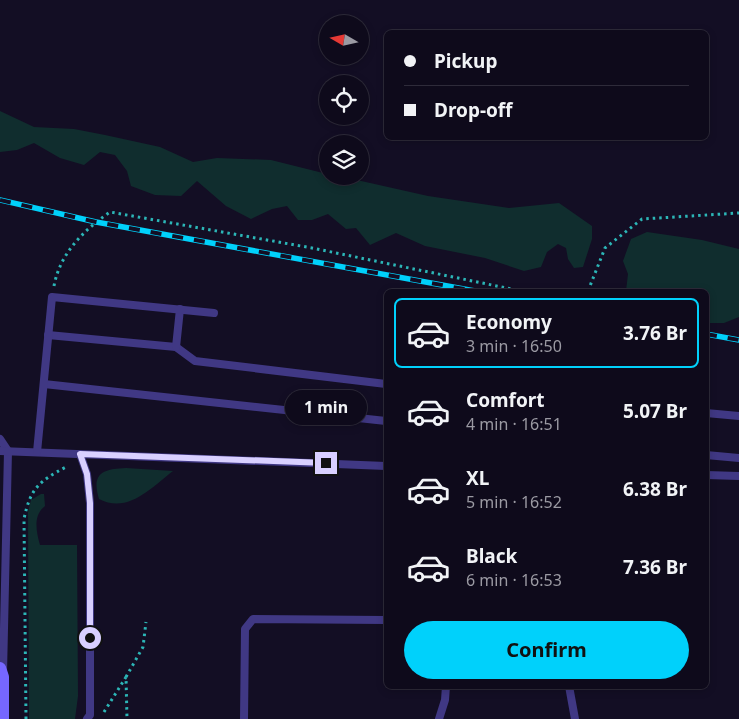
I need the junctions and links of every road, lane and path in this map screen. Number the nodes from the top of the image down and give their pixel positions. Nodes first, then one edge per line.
1 (739, 213) edge
2 (511, 289) edge
3 (589, 289) edge
4 (52, 297) junction
5 (180, 309) junction
6 (214, 313) dead end
7 (48, 335) junction
8 (176, 347) junction
9 (44, 384) junction
10 (384, 384) edge
11 (709, 413) edge
12 (739, 416) edge
13 (384, 421) edge
14 (0, 440) edge
15 (4, 451) edge
16 (37, 452) junction
17 (80, 454) junction
18 (709, 454) edge
19 (739, 458) edge
20 (83, 465) junction
21 (384, 466) edge
22 (709, 476) edge
23 (739, 476) edge
24 (384, 620) edge
25 (146, 622) dead end
26 (1, 673) edge
27 (126, 677) junction
28 (446, 689) edge
29 (570, 689) edge
30 (3, 719) edge
31 (26, 719) edge
32 (87, 719) edge
33 (99, 719) edge
34 (127, 719) edge
35 (244, 719) edge
36 (439, 719) edge
37 (575, 719) edge

1 - 3 path
2 - 4 path
4 - 5 lane
4 - 7 lane
5 - 6 lane
5 - 8 lane
7 - 8 lane
7 - 9 lane
8 - 10 lane
9 - 13 lane
9 - 16 lane
11 - 12 lane
14 - 15 lane
15 - 16 lane
15 - 26 lane
16 - 17 lane
17 - 20 lane
17 - 21 lane
18 - 19 lane
20 - 31 path
20 - 32 lane
22 - 23 lane
24 - 35 lane
25 - 27 path
26 - 30 main road
27 - 33 path
27 - 34 path
28 - 36 lane
29 - 37 lane

